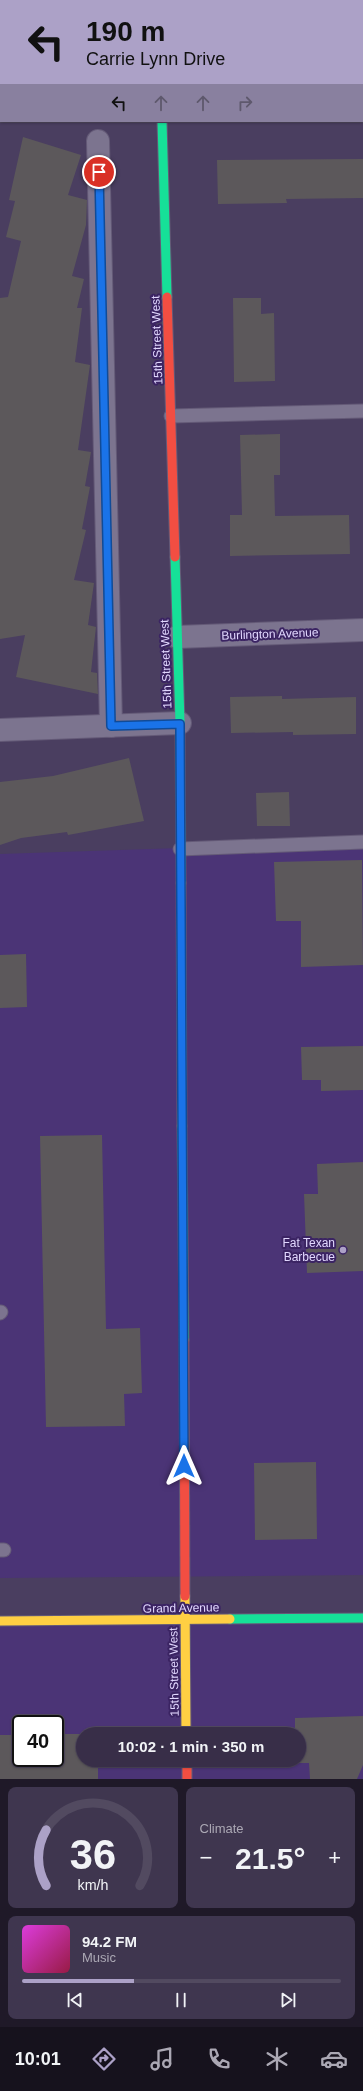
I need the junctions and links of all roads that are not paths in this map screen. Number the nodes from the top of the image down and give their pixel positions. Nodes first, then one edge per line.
1 (162, 122) edge
2 (98, 141) dead end
3 (363, 411) edge
4 (171, 416) junction
5 (363, 630) edge
6 (177, 637) junction
7 (180, 724) junction
8 (111, 726) junction
9 (0, 730) edge
10 (363, 842) edge
11 (180, 849) junction
12 (363, 1618) edge
13 (185, 1620) junction
14 (0, 1622) edge
15 (186, 1727) edge
16 (187, 1767) edge
17 (187, 1779) edge

1 - 4 street, 15th Street West
2 - 8 street
3 - 4 lane
4 - 6 street, 15th Street West
5 - 6 street, Burlington Avenue
6 - 7 street, 15th Street West
7 - 8 street
7 - 11 street, 15th Street West
8 - 9 street
10 - 11 lane
11 - 13 street, 15th Street West
12 - 13 street, Grand Avenue
13 - 14 street, Grand Avenue
13 - 15 street, 15th Street West
16 - 17 street

